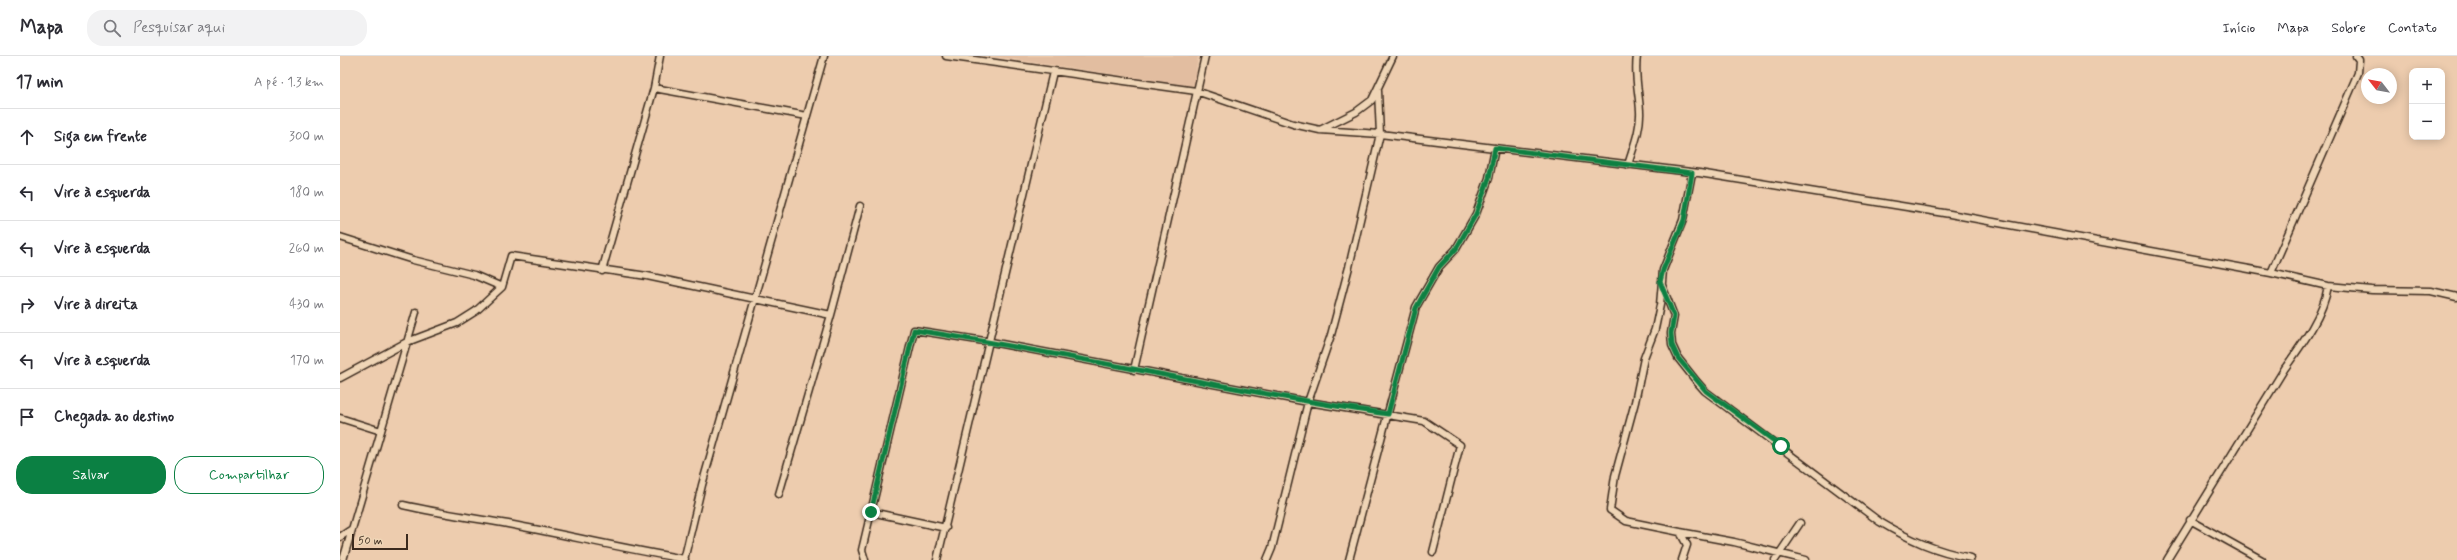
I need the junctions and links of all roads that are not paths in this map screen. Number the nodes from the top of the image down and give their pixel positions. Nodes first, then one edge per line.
1 (660, 56) edge
2 (824, 56) edge
3 (946, 56) edge
4 (1205, 56) edge
5 (1393, 56) edge
6 (1637, 56) edge
7 (2356, 56) edge
8 (959, 57) edge
9 (1053, 72) junction
10 (654, 88) junction
11 (1196, 91) junction
12 (1378, 91) junction
13 (807, 116) junction
14 (1320, 130) junction
15 (1380, 134) junction
16 (1495, 148) junction
17 (1628, 165) junction
18 (1692, 173) junction
19 (860, 206) dead end
20 (340, 237) edge
21 (602, 271) junction
22 (2271, 273) junction
23 (1660, 282) junction
24 (2328, 286) junction
25 (502, 287) junction
26 (2457, 297) edge
27 (754, 300) junction
28 (416, 312) dead end
29 (831, 315) junction
30 (407, 342) junction
31 (991, 342) junction
32 (1134, 370) junction
33 (340, 378) edge
34 (1308, 402) junction
35 (1388, 414) junction
36 (340, 418) edge
37 (381, 431) junction
38 (779, 494) dead end
39 (403, 505) dead end
40 (871, 512) junction
41 (2190, 520) junction
42 (1800, 522) dead end
43 (946, 528) junction
44 (352, 529) junction
45 (1680, 532) junction
46 (340, 537) edge
47 (1433, 552) dead end
48 (1780, 554) junction
49 (1971, 558) dead end
50 (685, 559) edge
51 (343, 560) edge
52 (864, 560) edge
53 (937, 560) edge
54 (1267, 560) edge
55 (1349, 560) edge
56 (1682, 560) edge
57 (1775, 560) edge
58 (1806, 560) edge
59 (2167, 560) edge
60 (2262, 560) edge

1 - 10 street
2 - 13 street
3 - 8 street
4 - 11 street
5 - 12 street
6 - 17 street
7 - 22 street
8 - 9 street
9 - 11 street
9 - 31 street
10 - 13 street
10 - 21 street
11 - 14 street
11 - 32 street
12 - 14 street
12 - 15 street
13 - 27 street
14 - 15 street
15 - 16 street
15 - 34 street
16 - 17 street
16 - 35 street
17 - 18 street
18 - 22 street
18 - 23 street
19 - 29 street
20 - 25 street
21 - 25 street
21 - 27 street
22 - 24 street
23 - 45 street
23 - 49 street
24 - 26 street
24 - 41 street
25 - 30 street
27 - 29 street
27 - 50 street
28 - 30 street
29 - 38 street
30 - 33 street
30 - 37 street
31 - 32 street
31 - 40 street
31 - 43 street
32 - 34 street
34 - 35 street
34 - 54 street
35 - 47 street
35 - 55 street
36 - 37 street
37 - 44 street
39 - 50 street
40 - 43 street
40 - 52 street
41 - 59 street
41 - 60 street
42 - 48 street
43 - 53 street
44 - 46 street
44 - 51 street
45 - 48 street
45 - 56 street
48 - 57 street
48 - 58 street

